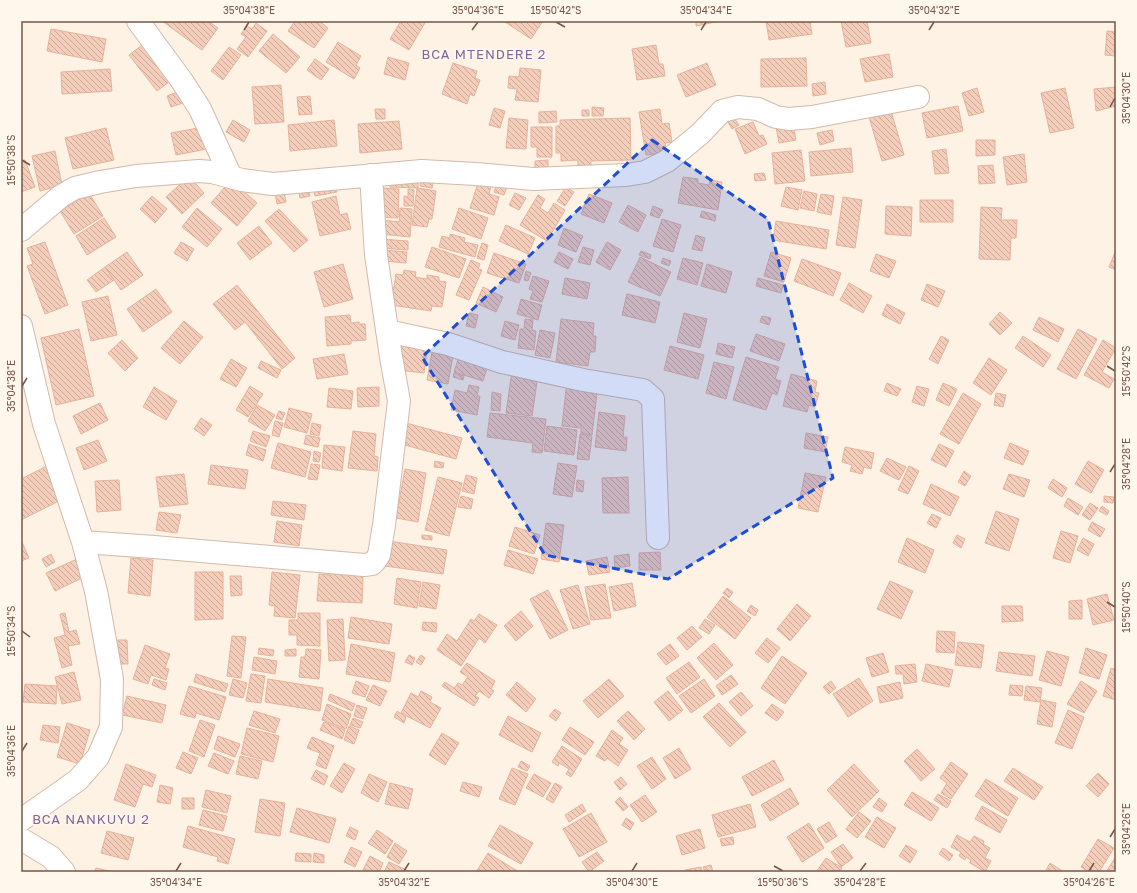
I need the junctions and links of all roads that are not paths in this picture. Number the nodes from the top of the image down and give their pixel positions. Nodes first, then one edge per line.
1 (138, 21) edge
2 (918, 97) dead end
3 (371, 175) junction
4 (230, 177) junction
5 (21, 230) edge
6 (21, 326) edge
7 (387, 331) junction
8 (658, 538) dead end
9 (82, 542) junction
10 (21, 820) edge
11 (21, 839) edge
12 (64, 872) edge

1 - 4 street
2 - 3 street
3 - 4 street
3 - 7 street
4 - 5 street
6 - 9 street
7 - 8 street
7 - 9 street
9 - 10 street
11 - 12 street

